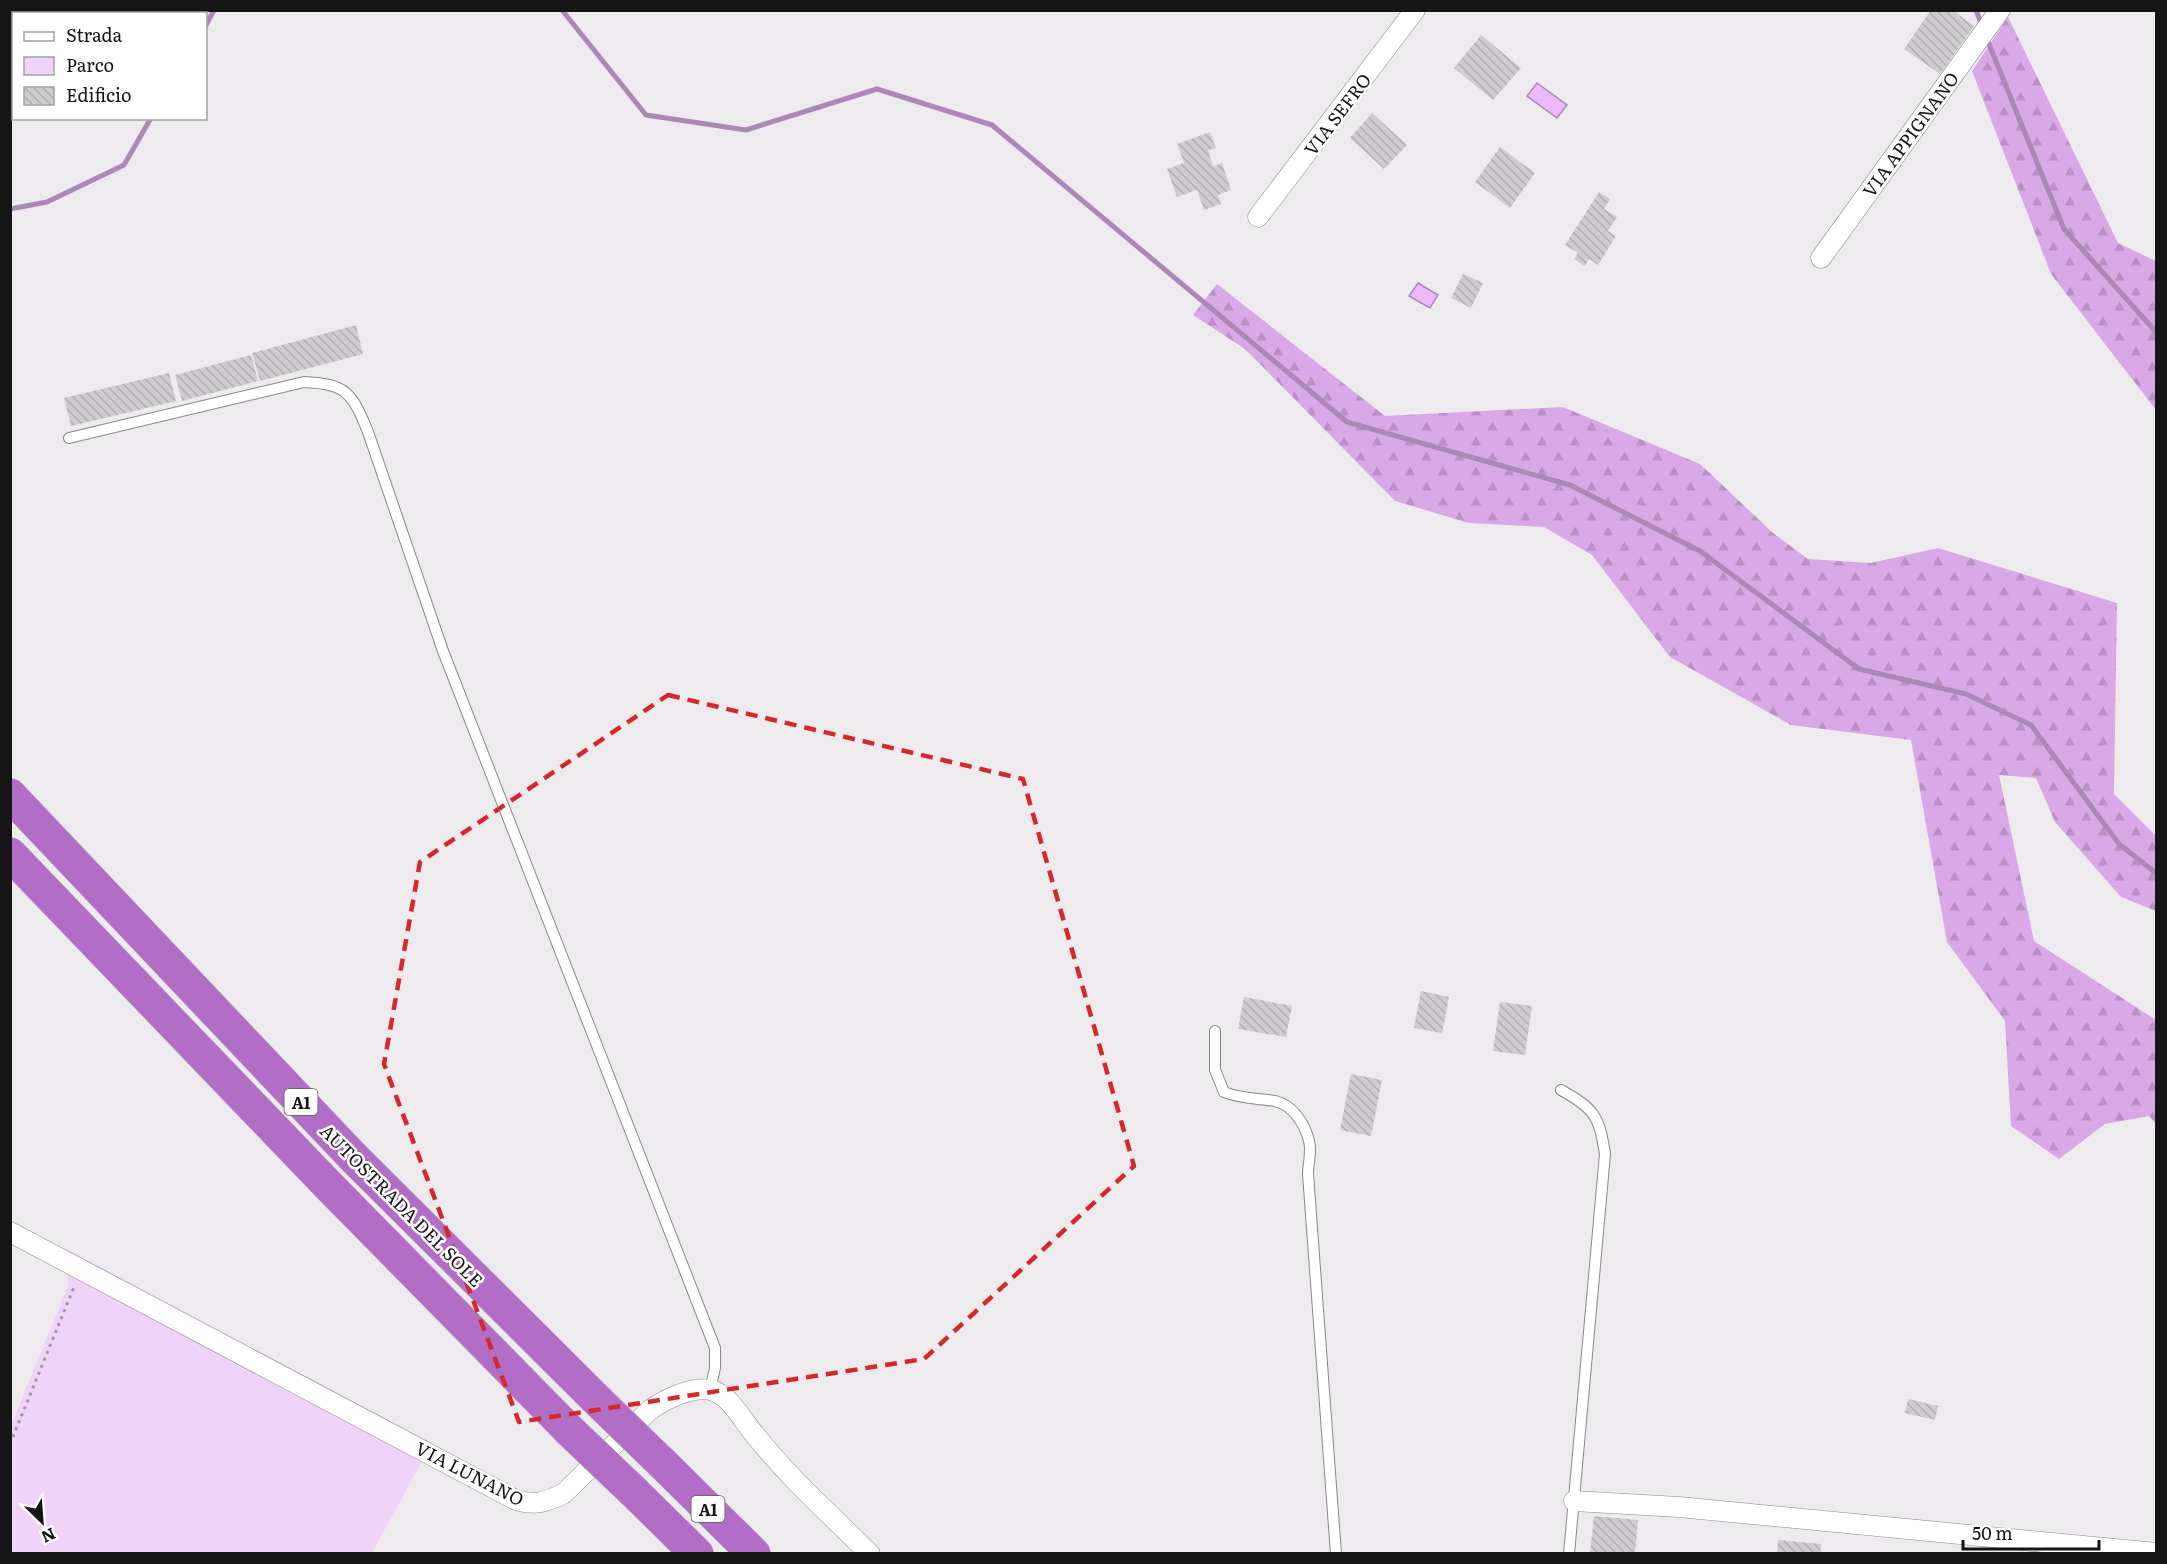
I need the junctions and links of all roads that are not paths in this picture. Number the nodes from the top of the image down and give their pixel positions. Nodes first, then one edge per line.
1 (1415, 10) edge
2 (2000, 10) edge
3 (1258, 216) dead end
4 (1821, 258) dead end
5 (69, 438) dead end
6 (10, 795) edge
7 (10, 854) edge
8 (1215, 1031) dead end
9 (1561, 1090) dead end
10 (10, 1232) edge
11 (710, 1390) junction
12 (1574, 1501) junction
13 (2157, 1553) edge
14 (697, 1554) edge
15 (754, 1554) edge
16 (870, 1554) edge
17 (1336, 1554) edge
18 (1569, 1554) edge

1 - 3 street, VIA SEFRO
2 - 4 street, VIA APPIGNANO
5 - 11 lane
6 - 15 highway, AUTOSTRADA DEL SOLE / A1, bridge
7 - 14 highway, AUTOSTRADA DEL SOLE / A1, bridge
8 - 17 lane
9 - 12 lane
10 - 11 street, VIA LUNANO
11 - 16 street
12 - 13 street
12 - 18 lane

